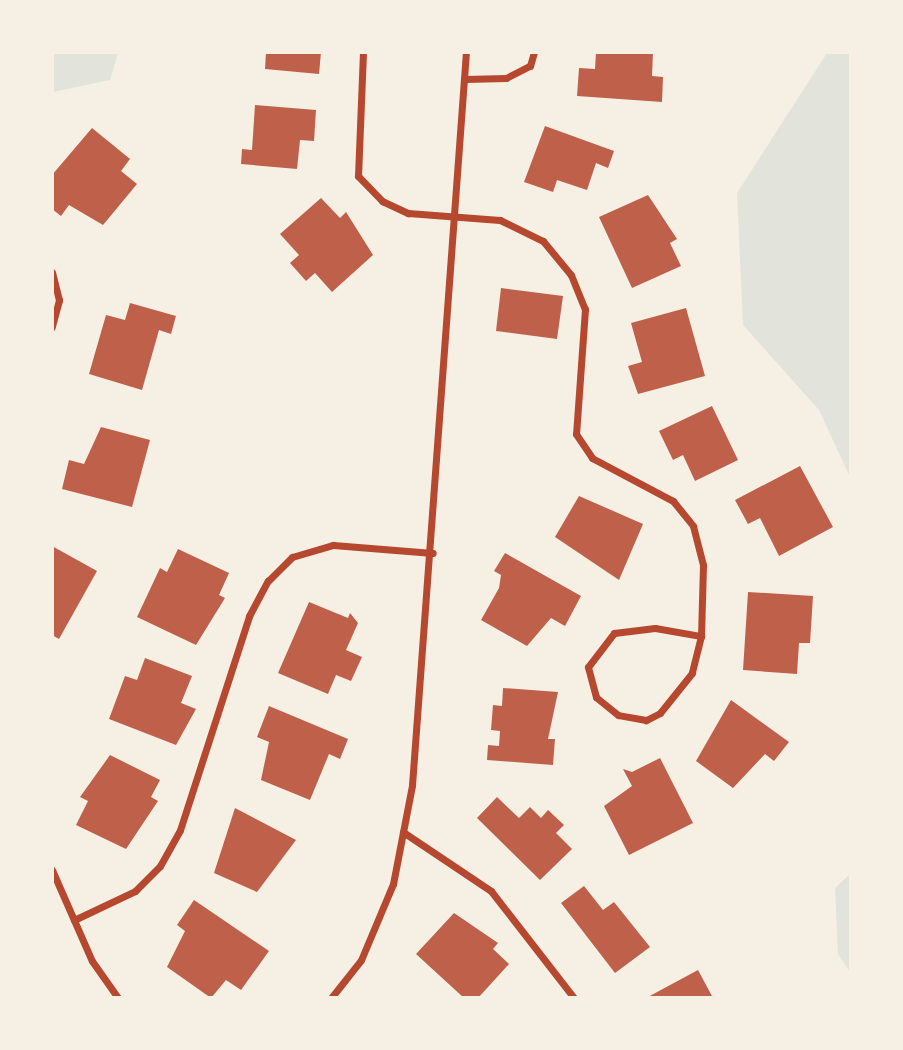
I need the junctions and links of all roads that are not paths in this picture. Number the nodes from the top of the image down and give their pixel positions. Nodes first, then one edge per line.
1 (363, 52) edge
2 (466, 52) edge
3 (534, 52) edge
4 (465, 79) junction
5 (454, 214) junction
6 (52, 272) edge
7 (52, 327) edge
8 (433, 553) junction
9 (701, 636) junction
10 (403, 832) junction
11 (52, 870) edge
12 (74, 920) junction
13 (118, 998) edge
14 (331, 998) edge
15 (574, 998) edge

1 - 5 street
2 - 4 street
3 - 4 street
4 - 5 street
5 - 8 street
5 - 9 street
6 - 7 street
8 - 10 street
8 - 12 street
9 - 9 street
10 - 14 street
10 - 15 street
11 - 12 street
12 - 13 street

